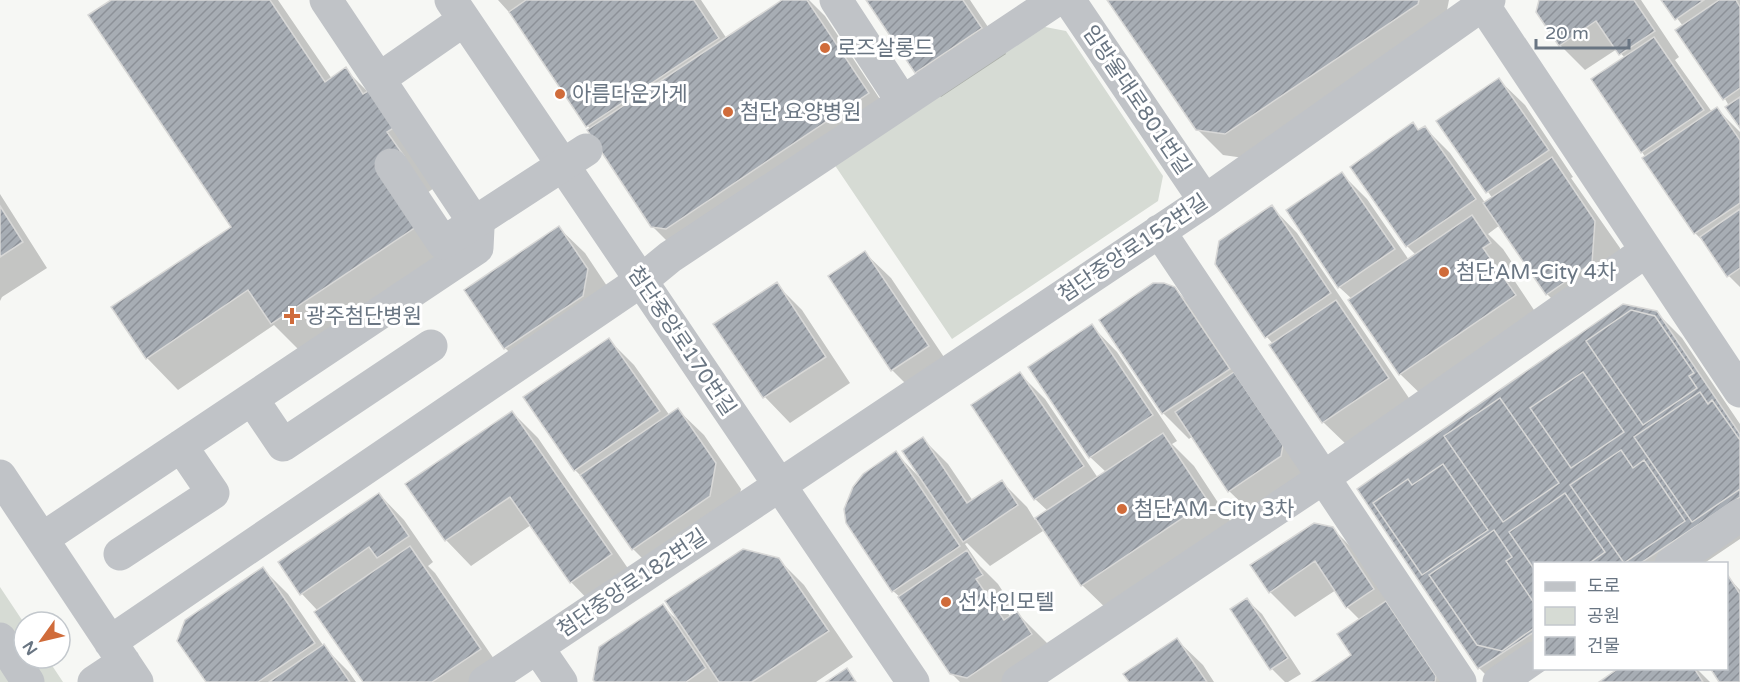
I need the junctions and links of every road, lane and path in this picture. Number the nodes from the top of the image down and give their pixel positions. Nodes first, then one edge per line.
1 (326, 0) edge
2 (836, 0) edge
3 (1056, 0) edge
4 (1069, 0) edge
5 (1484, 1) edge
6 (457, 10) edge
7 (379, 79) junction
8 (902, 101) junction
9 (591, 147) dead end
10 (391, 165) dead end
11 (1205, 201) junction
12 (1159, 231) junction
13 (1646, 250) junction
14 (642, 280) junction
15 (431, 346) dead end
16 (1740, 391) edge
17 (252, 399) junction
18 (181, 446) junction
19 (0, 476) edge
20 (1323, 478) junction
21 (778, 485) junction
22 (1740, 515) edge
23 (42, 539) junction
24 (120, 554) dead end
25 (1674, 562) edge
26 (0, 639) edge
27 (537, 647) junction
28 (1533, 659) edge
29 (124, 662) edge
30 (28, 682) edge
31 (94, 682) edge
32 (485, 682) edge
33 (561, 682) edge
34 (913, 682) edge
35 (1018, 682) edge
36 (1460, 682) edge
37 (1499, 682) edge

1 - 7 street
2 - 8 street
3 - 8 street
4 - 11 street, 임방울대로801번길
5 - 11 street, 첨단중앙로152번길
5 - 13 street, 첨단중앙로152번길
6 - 7 street
6 - 14 street, 첨단중앙로170번길
7 - 17 street
8 - 14 street
9 - 10 street, bridge
11 - 12 street, 첨단중앙로152번길
12 - 20 street
12 - 21 street, 첨단중앙로152번길
13 - 16 street, 첨단중앙로152번길
13 - 20 street
14 - 21 street, 첨단중앙로170번길
14 - 29 street
15 - 17 street
17 - 18 street
18 - 23 street
18 - 24 street
19 - 23 street
20 - 35 street
20 - 36 street
21 - 27 street, 첨단중앙로182번길
21 - 34 street, 첨단중앙로170번길
22 - 25 street
23 - 29 street
26 - 30 street
27 - 32 street, 첨단중앙로182번길
27 - 33 street
28 - 37 street
29 - 31 street

